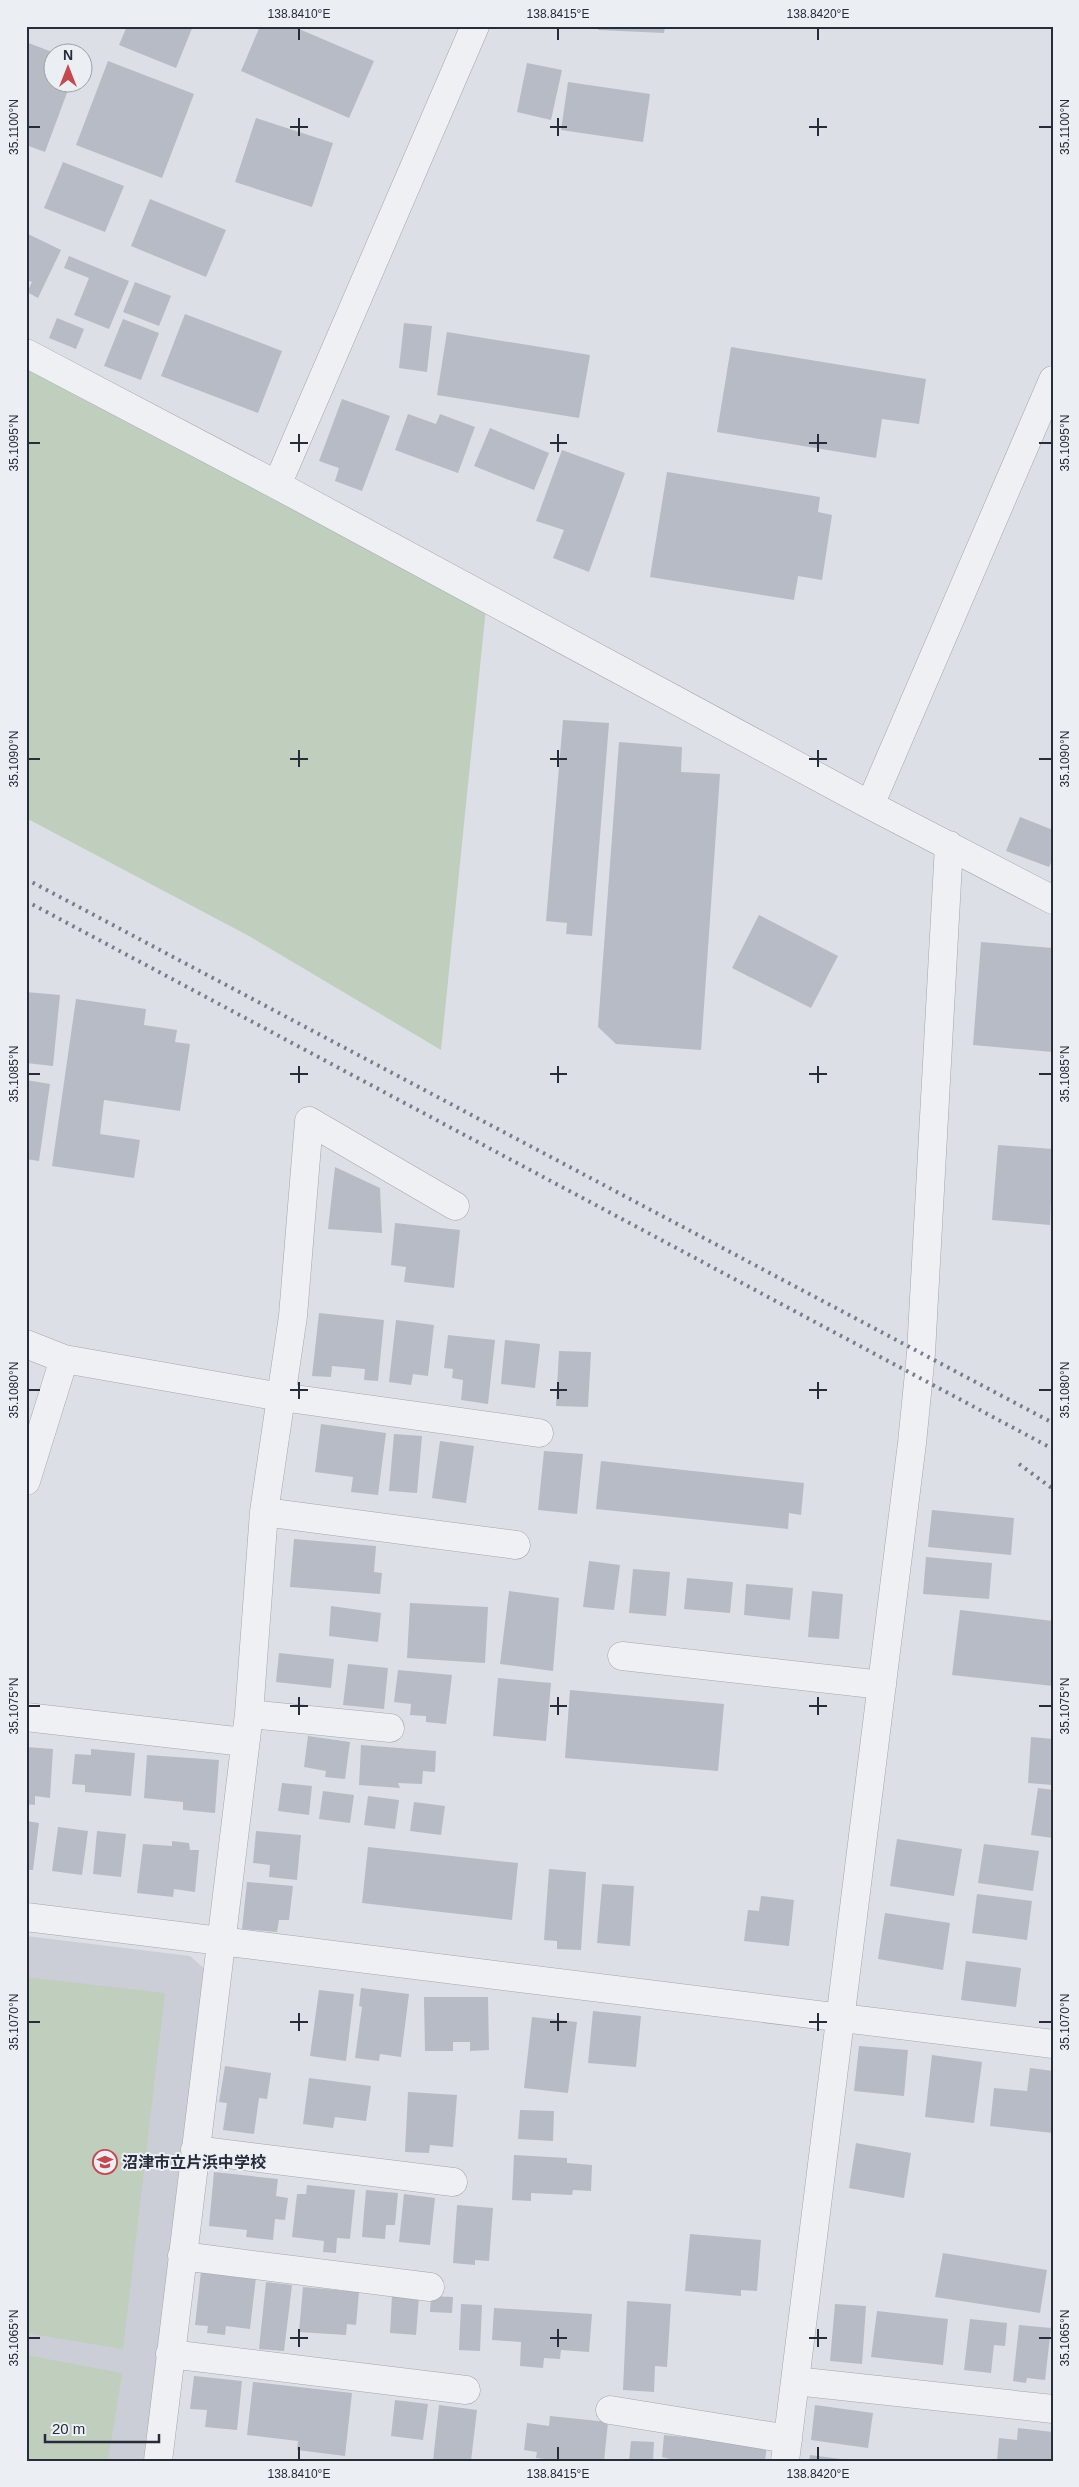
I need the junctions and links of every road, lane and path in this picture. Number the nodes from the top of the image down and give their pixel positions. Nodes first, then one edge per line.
1 (475, 26) edge
2 (26, 353) edge
3 (1053, 380) edge
4 (277, 484) junction
5 (870, 805) junction
6 (949, 844) junction
7 (1053, 900) edge
8 (455, 1206) dead end
9 (26, 1344) edge
10 (64, 1359) junction
11 (281, 1397) junction
12 (539, 1433) dead end
13 (26, 1481) edge
14 (264, 1512) junction
15 (516, 1545) dead end
16 (622, 1656) dead end
17 (882, 1685) junction
18 (248, 1714) junction
19 (26, 1717) edge
20 (390, 1728) dead end
21 (244, 1742) junction
22 (26, 1917) edge
23 (220, 1941) junction
24 (842, 2018) junction
25 (1053, 2044) edge
26 (194, 2150) junction
27 (452, 2182) dead end
28 (182, 2256) junction
29 (430, 2287) dead end
30 (170, 2354) junction
31 (795, 2381) junction
32 (466, 2390) dead end
33 (1053, 2409) edge
34 (610, 2410) dead end
35 (786, 2450) edge
36 (158, 2461) edge

1 - 4 street
2 - 4 street
3 - 5 street
4 - 5 street
5 - 6 street
6 - 7 street
6 - 17 street
8 - 11 street
9 - 10 street
10 - 11 street
10 - 13 street
11 - 12 street
11 - 14 street
14 - 15 street
14 - 18 street
16 - 17 street
17 - 24 street
18 - 20 street
18 - 21 street
19 - 21 street
21 - 23 street
22 - 23 street
23 - 24 street
23 - 26 street
24 - 25 street
24 - 31 street
26 - 27 street
26 - 28 street
28 - 29 street
28 - 30 street
30 - 32 street
30 - 36 street
31 - 33 street
31 - 35 street
34 - 35 street

